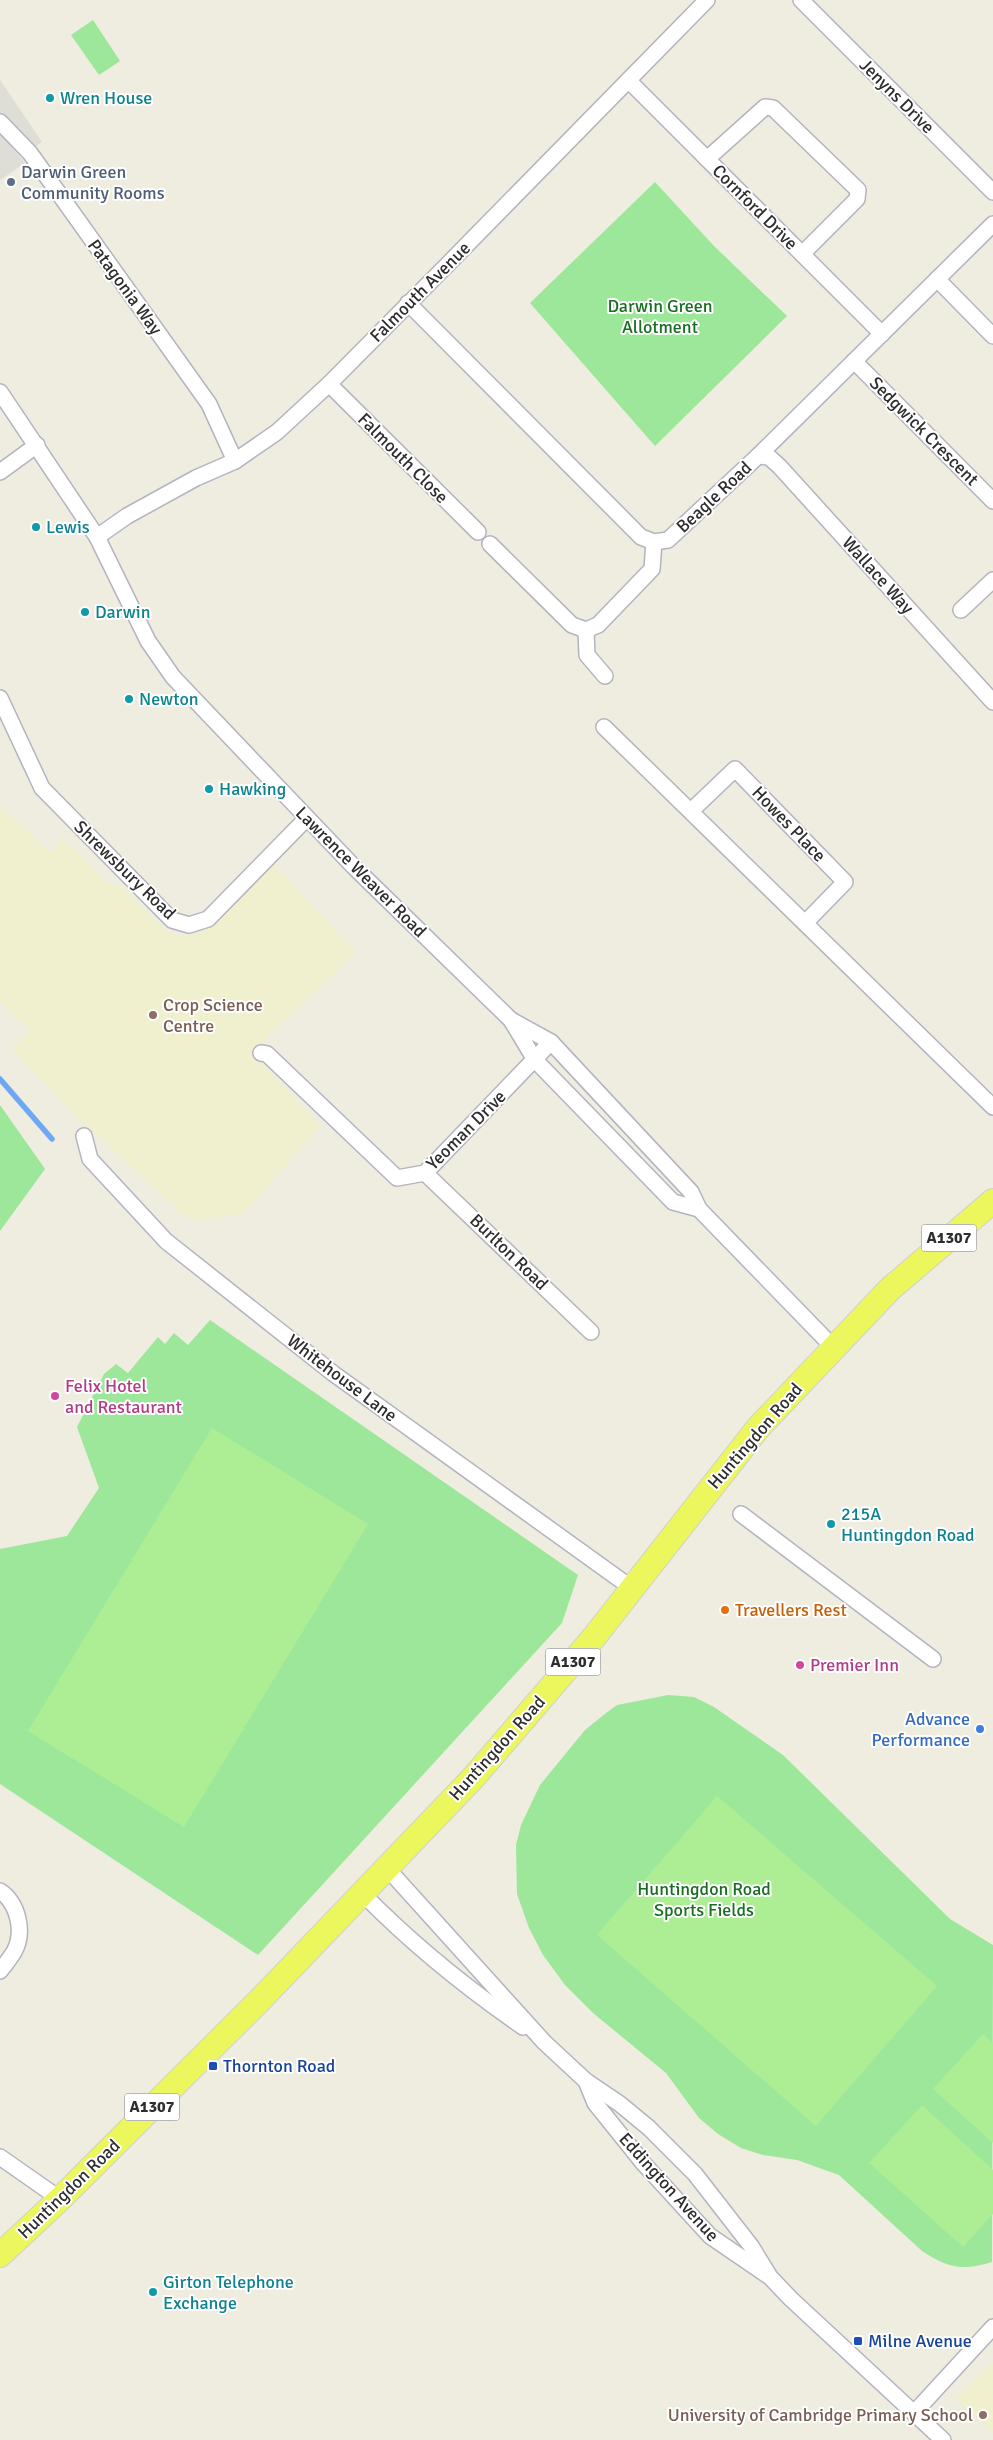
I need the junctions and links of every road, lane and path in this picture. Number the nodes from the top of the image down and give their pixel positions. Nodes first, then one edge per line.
1 (707, 0) edge
2 (802, 0) edge
3 (629, 81) junction
4 (0, 122) edge
5 (707, 159) junction
6 (993, 192) edge
7 (993, 224) edge
8 (802, 254) junction
9 (938, 279) junction
10 (408, 303) junction
11 (882, 334) junction
12 (993, 336) edge
13 (854, 361) junction
14 (329, 384) junction
15 (0, 392) edge
16 (37, 445) junction
17 (758, 456) junction
18 (235, 461) junction
19 (0, 472) edge
20 (993, 501) edge
21 (478, 532) dead end
22 (97, 536) junction
23 (654, 542) junction
24 (490, 544) dead end
25 (993, 580) edge
26 (961, 610) dead end
27 (586, 630) junction
28 (605, 676) dead end
29 (0, 698) edge
30 (993, 702) edge
31 (604, 727) dead end
32 (691, 811) junction
33 (307, 818) junction
34 (805, 924) junction
35 (511, 1020) junction
36 (551, 1042) junction
37 (261, 1053) dead end
38 (534, 1060) junction
39 (993, 1106) edge
40 (84, 1136) dead end
41 (425, 1173) junction
42 (993, 1201) edge
43 (698, 1210) junction
44 (591, 1332) dead end
45 (834, 1348) junction
46 (741, 1514) dead end
47 (633, 1589) junction
48 (933, 1659) dead end
49 (386, 1867) junction
50 (0, 1891) edge
51 (362, 1893) junction
52 (0, 1971) edge
53 (544, 2042) junction
54 (586, 2081) junction
55 (0, 2157) edge
56 (60, 2199) junction
57 (0, 2254) edge
58 (770, 2277) junction
59 (993, 2327) edge
60 (914, 2412) junction
61 (943, 2440) edge

1 - 3 street, Falmouth Avenue
2 - 6 street, Jenyns Drive
3 - 5 street, Cornford Drive
3 - 10 street, Falmouth Avenue
4 - 18 street, Patagonia Way
5 - 8 street, Cornford Drive
5 - 8 street
7 - 9 street, Beagle Road
8 - 11 street, Cornford Drive
9 - 11 street, Beagle Road
9 - 12 street
10 - 14 street, Falmouth Avenue
10 - 23 street
11 - 13 street, Beagle Road
13 - 17 street, Beagle Road
13 - 20 street, Sedgwick Crescent
14 - 18 street, Falmouth Avenue
14 - 21 street, Falmouth Close
15 - 16 street, Lawrence Weaver Road
16 - 19 street
16 - 22 street, Lawrence Weaver Road
17 - 23 street, Beagle Road
17 - 30 street, Wallace Way
18 - 22 street, Falmouth Avenue
22 - 33 street, Lawrence Weaver Road
23 - 27 street
24 - 27 street
25 - 26 street
27 - 28 street
29 - 33 street, Shrewsbury Road
31 - 32 street
32 - 34 street
32 - 34 street, Howes Place
33 - 35 street, Lawrence Weaver Road
34 - 39 street
35 - 36 street, Lawrence Weaver Road
35 - 38 street, Lawrence Weaver Road
36 - 38 street, Yeoman Drive
36 - 43 street, Lawrence Weaver Road
37 - 41 street, Yeoman Drive
38 - 41 street, Yeoman Drive
38 - 43 street, Lawrence Weaver Road
40 - 47 street, Whitehouse Lane
41 - 44 street, Burlton Road
42 - 45 main road, Huntingdon Road / A1307
43 - 45 street, Lawrence Weaver Road
45 - 47 main road, Huntingdon Road / A1307
46 - 48 street
47 - 49 main road, Huntingdon Road / A1307
49 - 51 main road, Huntingdon Road / A1307
49 - 53 street, Eddington Avenue
50 - 52 street
51 - 53 street, Eddington Avenue
51 - 56 main road, Huntingdon Road / A1307
53 - 54 street, Eddington Avenue
54 - 58 street, Eddington Avenue
54 - 58 street, Eddington Avenue
55 - 56 street
56 - 57 main road, Huntingdon Road / A1307
58 - 60 street, Eddington Avenue
59 - 60 street
60 - 61 street, Eddington Avenue

